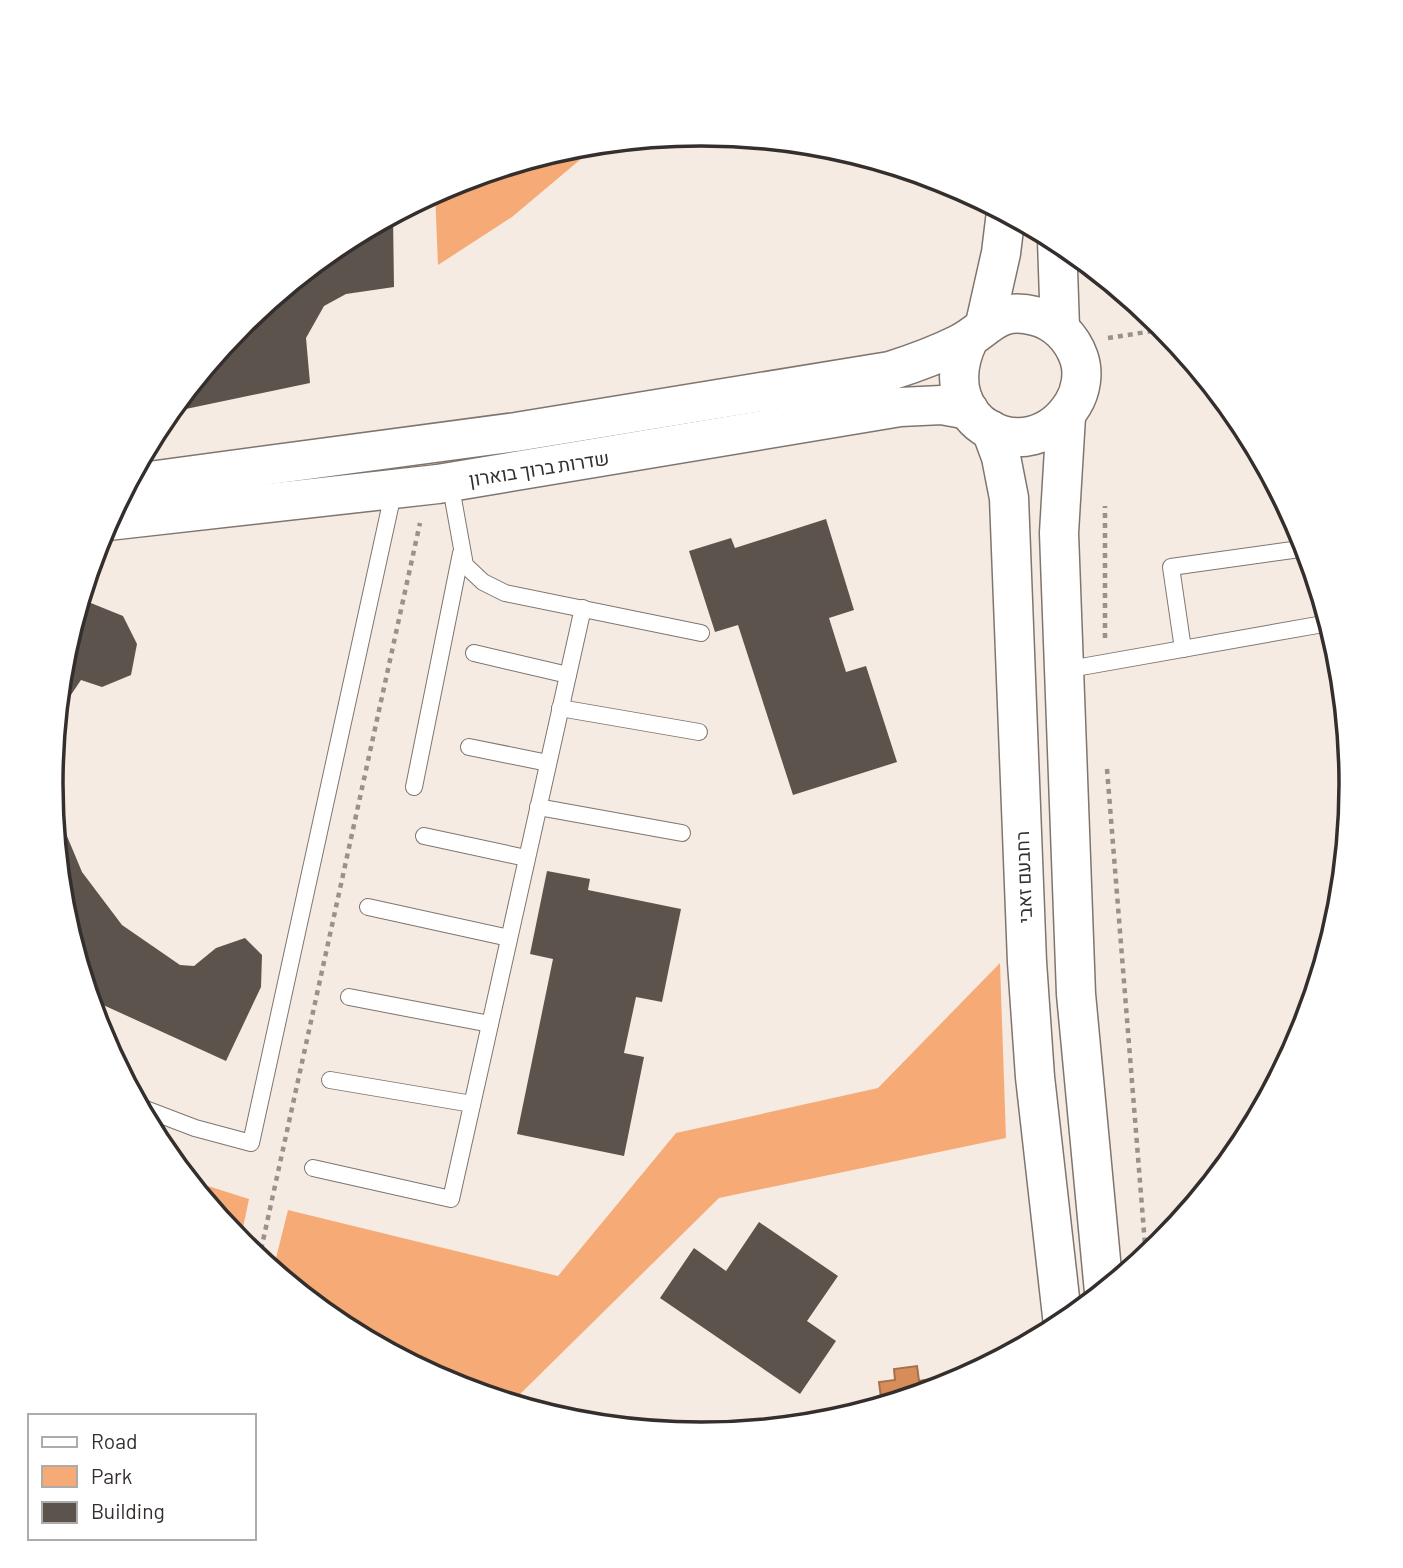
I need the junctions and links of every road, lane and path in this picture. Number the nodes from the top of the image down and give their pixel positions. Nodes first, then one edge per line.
1 (1005, 222) edge
2 (1058, 255) edge
3 (1150, 330) edge
4 (977, 331) junction
5 (1066, 335) junction
6 (1066, 416) junction
7 (980, 420) junction
8 (140, 482) edge
9 (424, 485) junction
10 (1105, 506) dead end
11 (121, 519) edge
12 (461, 549) junction
13 (1295, 550) edge
14 (583, 608) junction
15 (1319, 625) edge
16 (701, 633) dead end
17 (1183, 649) junction
18 (474, 653) dead end
19 (1104, 663) junction
20 (1064, 670) junction
21 (568, 675) junction
22 (560, 708) junction
23 (699, 732) dead end
24 (469, 747) dead end
25 (1106, 760) dead end
26 (548, 762) junction
27 (414, 787) dead end
28 (538, 807) junction
29 (682, 834) dead end
30 (424, 836) dead end
31 (527, 858) junction
32 (368, 907) dead end
33 (509, 938) junction
34 (349, 997) dead end
35 (490, 1024) junction
36 (330, 1080) dead end
37 (472, 1104) junction
38 (155, 1113) edge
39 (313, 1168) dead end
40 (1145, 1243) edge
41 (262, 1246) edge
42 (1103, 1280) edge
43 (1061, 1311) edge

1 - 4 street
2 - 5 street
3 - 5 path
4 - 5 street
4 - 7 street
4 - 8 street, שדרות ברוך בוארון
5 - 6 street
6 - 7 street
6 - 20 street
7 - 9 street, שדרות ברוך בוארון
7 - 43 street, רחבעם זאבי
9 - 11 street, שדרות ברוך בוארון
9 - 12 lane
9 - 38 lane
9 - 41 path
10 - 19 path
12 - 14 lane
12 - 27 lane
13 - 17 lane
14 - 16 lane
14 - 21 lane
15 - 17 lane
17 - 19 lane
18 - 21 lane
19 - 20 lane
20 - 42 street
21 - 22 lane
22 - 23 lane
22 - 26 lane
24 - 26 lane
25 - 40 path
26 - 28 lane
28 - 29 lane
28 - 31 lane
30 - 31 lane
31 - 33 lane
32 - 33 lane
33 - 35 lane
34 - 35 lane
35 - 37 lane
36 - 37 lane
37 - 39 lane

